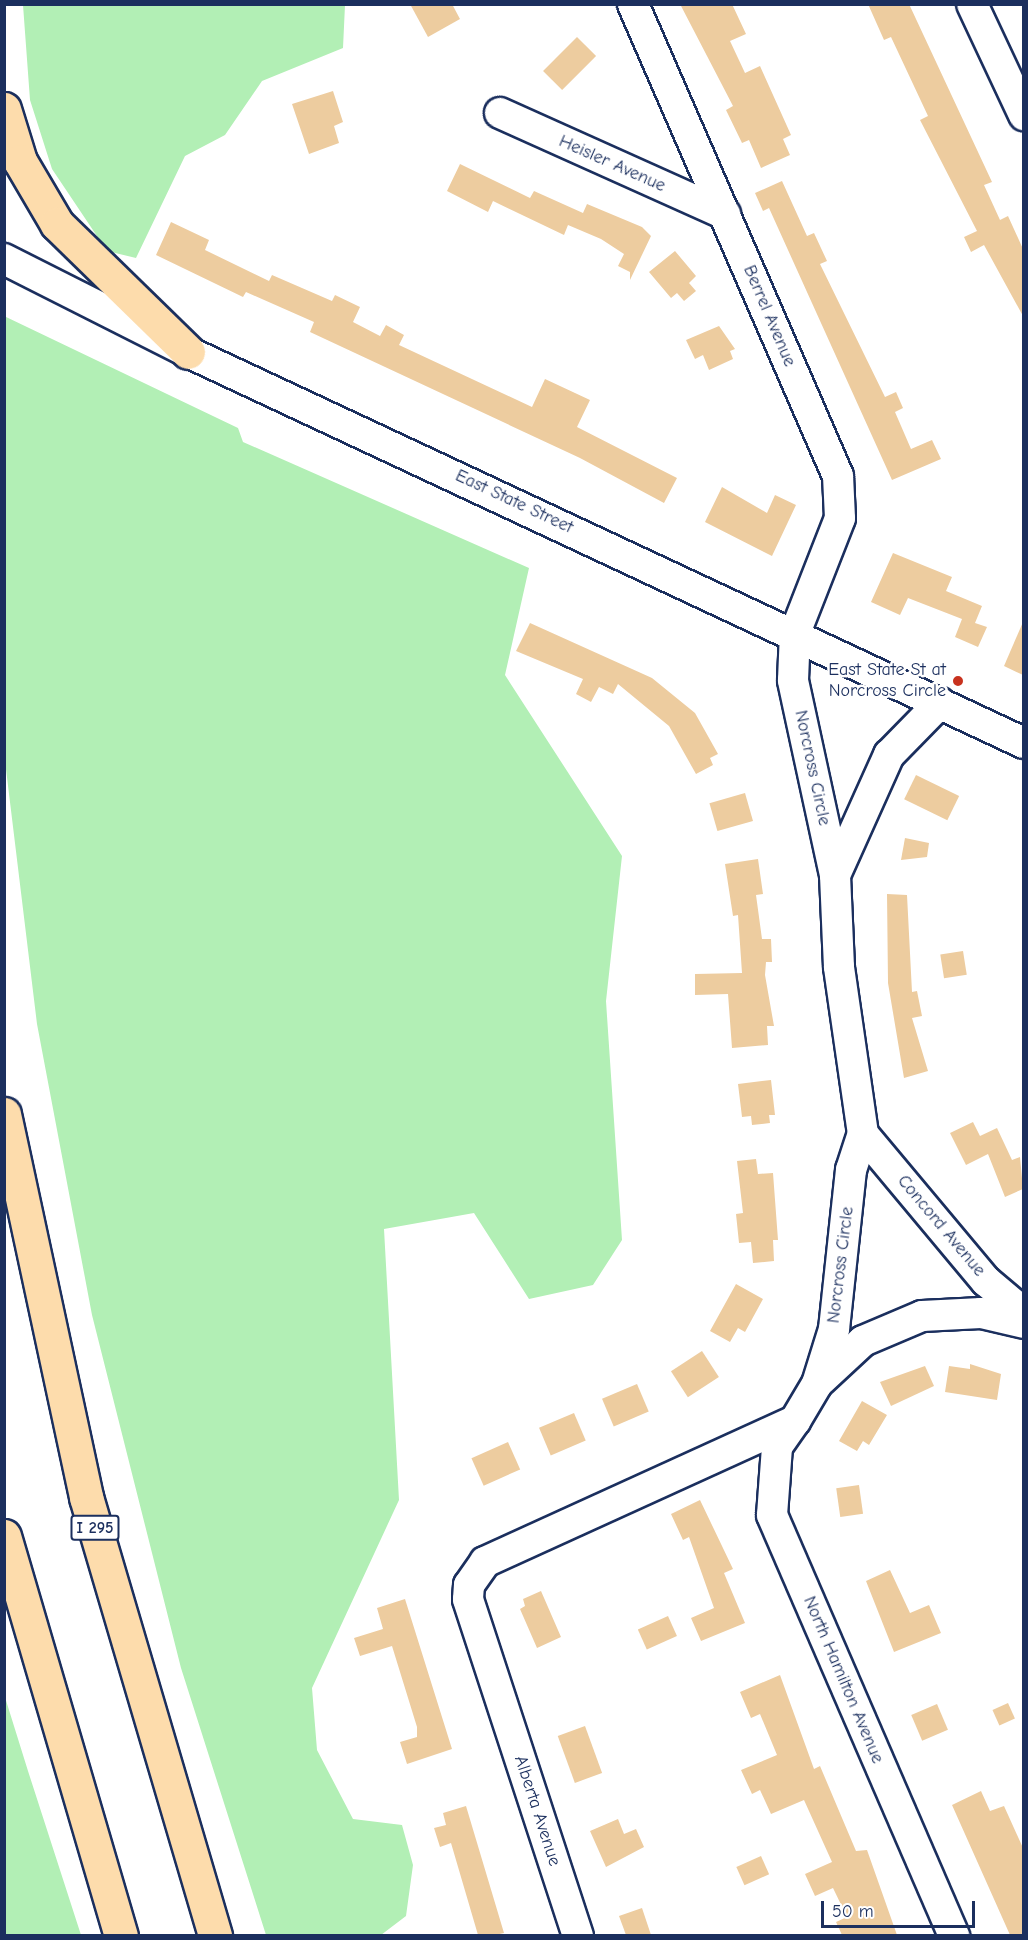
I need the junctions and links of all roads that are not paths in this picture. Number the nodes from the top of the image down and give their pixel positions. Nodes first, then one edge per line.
1 (633, 4) edge
2 (972, 4) edge
3 (4, 109) edge
4 (500, 113) dead end
5 (1023, 115) edge
6 (725, 214) junction
7 (4, 259) edge
8 (188, 352) junction
9 (795, 633) junction
10 (940, 703) junction
11 (1023, 743) edge
12 (836, 875) junction
13 (4, 1114) edge
14 (863, 1134) junction
15 (1023, 1313) edge
16 (1023, 1323) edge
17 (817, 1384) junction
18 (795, 1422) junction
19 (4, 1536) edge
20 (168, 1790) junction
21 (121, 1935) edge
22 (215, 1935) edge
23 (231, 1935) edge
24 (578, 1935) edge
25 (954, 1935) edge

1 - 6 street, Berrel Avenue
2 - 5 street
3 - 8 highway
4 - 6 street, Heisler Avenue
6 - 9 street, Berrel Avenue
7 - 8 street, East State Street
8 - 9 street, East State Street
9 - 10 street, East State Street
9 - 12 street, Norcross Circle
10 - 11 street, East State Street
10 - 12 street
12 - 14 street, Norcross Circle
13 - 20 highway, I 295
14 - 15 street, Concord Avenue
14 - 17 street, Norcross Circle
16 - 17 street
17 - 18 street, Norcross Circle
18 - 24 street, Alberta Avenue
18 - 25 street, North Hamilton Avenue
19 - 21 highway
20 - 22 highway, I 295
20 - 23 highway

